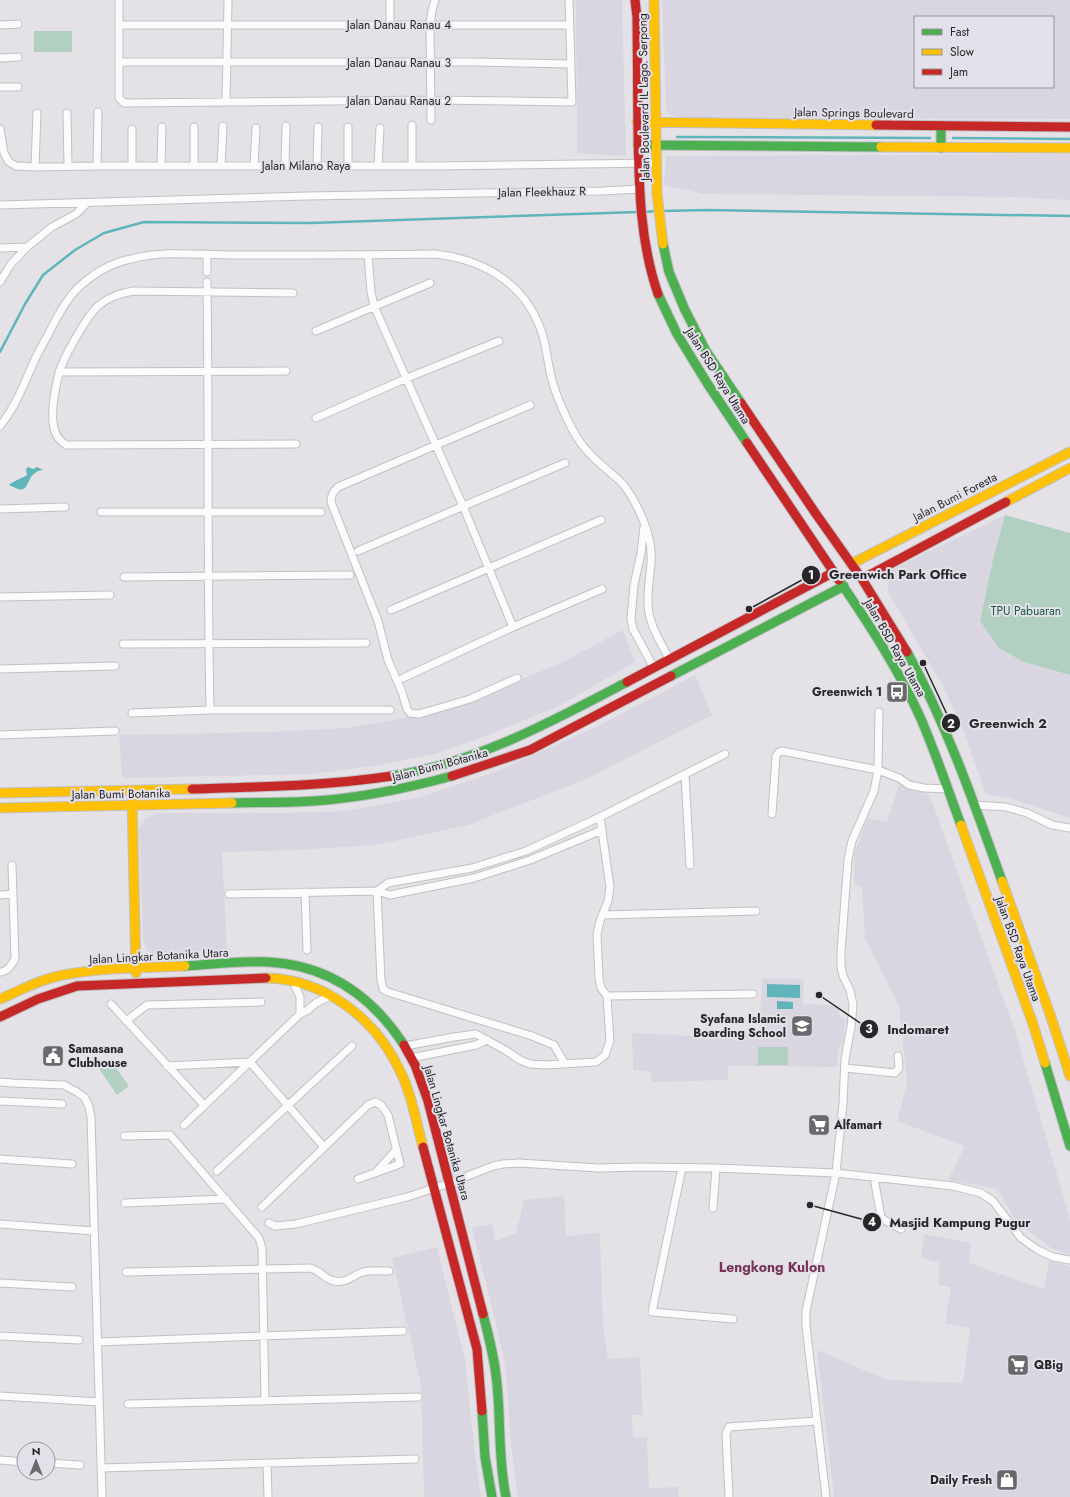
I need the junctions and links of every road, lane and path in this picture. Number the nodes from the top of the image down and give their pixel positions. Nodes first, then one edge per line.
1 (119, 0) edge
2 (228, 0) edge
3 (390, 0) edge
4 (435, 0) edge
5 (569, 0) edge
6 (635, 0) edge
7 (654, 0) edge
8 (18, 24) dead end
9 (119, 24) junction
10 (0, 25) edge
11 (227, 25) junction
12 (390, 25) junction
13 (430, 25) junction
14 (570, 25) junction
15 (18, 57) dead end
16 (0, 58) edge
17 (119, 62) junction
18 (227, 63) junction
19 (430, 63) junction
20 (571, 64) junction
21 (0, 87) edge
22 (18, 87) dead end
23 (431, 100) junction
24 (226, 102) junction
25 (98, 112) dead end
26 (37, 113) dead end
27 (67, 113) dead end
28 (431, 120) dead end
29 (637, 122) junction
30 (656, 122) junction
31 (412, 125) dead end
32 (223, 126) dead end
33 (286, 126) dead end
34 (941, 126) junction
35 (162, 127) dead end
36 (194, 127) dead end
37 (318, 127) dead end
38 (348, 127) dead end
39 (1070, 127) edge
40 (256, 128) dead end
41 (380, 128) dead end
42 (0, 129) edge
43 (132, 129) dead end
44 (638, 145) junction
45 (657, 146) junction
46 (941, 148) junction
47 (1070, 148) edge
48 (639, 164) junction
49 (657, 164) junction
50 (378, 165) junction
51 (68, 166) junction
52 (97, 166) junction
53 (132, 166) junction
54 (161, 166) junction
55 (194, 166) junction
56 (221, 166) junction
57 (254, 166) junction
58 (285, 166) junction
59 (317, 166) junction
60 (348, 166) junction
61 (412, 166) junction
62 (36, 168) junction
63 (639, 192) junction
64 (657, 194) joint
65 (87, 203) junction
66 (0, 205) edge
67 (27, 247) junction
68 (0, 248) edge
69 (207, 255) junction
70 (368, 255) junction
71 (207, 272) dead end
72 (0, 282) edge
73 (207, 282) dead end
74 (430, 283) dead end
75 (207, 292) junction
76 (293, 293) dead end
77 (374, 306) junction
78 (316, 331) dead end
79 (499, 341) dead end
80 (286, 371) dead end
81 (59, 372) junction
82 (208, 372) junction
83 (407, 378) junction
84 (530, 405) dead end
85 (316, 418) dead end
86 (0, 426) edge
87 (208, 444) junction
88 (296, 444) dead end
89 (435, 445) junction
90 (1070, 452) edge
91 (565, 463) dead end
92 (1048, 463) junction
93 (1070, 468) edge
94 (1055, 476) junction
95 (463, 506) junction
96 (65, 507) dead end
97 (0, 509) edge
98 (208, 511) junction
99 (101, 512) dead end
100 (321, 512) dead end
101 (601, 520) dead end
102 (644, 523) junction
103 (358, 551) dead end
104 (851, 564) junction
105 (489, 568) junction
106 (834, 572) junction
107 (350, 575) dead end
108 (208, 576) junction
109 (124, 577) dead end
110 (862, 579) junction
111 (844, 586) junction
112 (602, 589) dead end
113 (110, 595) dead end
114 (0, 597) edge
115 (391, 610) dead end
116 (513, 627) junction
117 (366, 643) dead end
118 (123, 644) dead end
119 (208, 644) junction
120 (670, 660) junction
121 (115, 666) dead end
122 (654, 668) junction
123 (0, 669) edge
124 (403, 678) dead end
125 (517, 678) dead end
126 (210, 710) junction
127 (390, 710) dead end
128 (879, 712) dead end
129 (132, 713) dead end
130 (115, 731) dead end
131 (0, 735) edge
132 (493, 748) junction
133 (725, 754) dead end
134 (499, 762) junction
135 (878, 770) junction
136 (685, 774) junction
137 (948, 789) junction
138 (132, 790) junction
139 (0, 793) edge
140 (975, 805) junction
141 (132, 806) junction
142 (0, 808) edge
143 (772, 814) dead end
144 (600, 817) junction
145 (1070, 828) edge
146 (602, 830) junction
147 (12, 865) dead end
148 (690, 865) dead end
149 (377, 891) junction
150 (305, 892) junction
151 (13, 894) junction
152 (229, 894) dead end
153 (0, 895) edge
154 (756, 912) dead end
155 (602, 915) junction
156 (307, 950) dead end
157 (136, 968) junction
158 (0, 972) edge
159 (293, 981) junction
160 (136, 983) junction
161 (753, 994) dead end
162 (332, 995) junction
163 (607, 996) junction
164 (0, 999) edge
165 (261, 1002) dead end
166 (111, 1004) dead end
167 (300, 1014) junction
168 (0, 1017) edge
169 (1042, 1020) junction
170 (126, 1021) junction
171 (487, 1040) junction
172 (352, 1046) dead end
173 (405, 1046) junction
174 (898, 1056) dead end
175 (411, 1058) junction
176 (250, 1062) junction
177 (565, 1064) junction
178 (167, 1066) junction
179 (845, 1068) junction
180 (1070, 1076) edge
181 (0, 1082) edge
182 (0, 1101) edge
183 (62, 1104) dead end
184 (204, 1105) junction
185 (288, 1106) junction
186 (184, 1125) dead end
187 (124, 1136) dead end
188 (1070, 1146) edge
189 (324, 1147) junction
190 (396, 1150) junction
191 (0, 1160) edge
192 (72, 1164) dead end
193 (682, 1168) junction
194 (716, 1168) junction
195 (217, 1171) dead end
196 (375, 1173) junction
197 (836, 1174) junction
198 (358, 1178) dead end
199 (874, 1178) junction
200 (450, 1183) junction
201 (435, 1188) junction
202 (226, 1199) junction
203 (125, 1203) dead end
204 (262, 1206) dead end
205 (713, 1208) dead end
206 (269, 1223) dead end
207 (0, 1224) edge
208 (901, 1229) dead end
209 (94, 1231) junction
210 (1070, 1260) edge
211 (262, 1268) junction
212 (389, 1271) dead end
213 (126, 1272) dead end
214 (0, 1283) edge
215 (72, 1287) dead end
216 (733, 1319) dead end
217 (403, 1331) dead end
218 (0, 1336) edge
219 (263, 1336) junction
220 (79, 1340) dead end
221 (97, 1342) junction
222 (481, 1384) junction
223 (497, 1384) junction
224 (0, 1396) edge
225 (418, 1397) dead end
226 (265, 1401) junction
227 (99, 1402) junction
228 (128, 1404) dead end
229 (816, 1421) junction
230 (415, 1459) dead end
231 (0, 1460) edge
232 (16, 1461) edge
233 (267, 1463) junction
234 (56, 1464) edge
235 (80, 1465) dead end
236 (101, 1468) junction
237 (102, 1497) edge
238 (268, 1497) edge
239 (492, 1497) edge
240 (506, 1497) edge
241 (729, 1497) edge
242 (826, 1497) edge

1 - 9 street
2 - 11 street
3 - 12 street
4 - 13 street
5 - 14 street
6 - 29 main road, Jalan Boulevard IL Lago. Serpong
7 - 30 main road, Jalan Boulevard IL Lago. Serpong
8 - 10 street
9 - 11 street, Jalan Danau Ranau 4
9 - 17 street
11 - 12 street, Jalan Danau Ranau 4
11 - 18 street
12 - 13 street, Jalan Danau Ranau 4
13 - 14 street, Jalan Danau Ranau 4
13 - 19 street
14 - 20 street
15 - 16 street
17 - 18 street, Jalan Danau Ranau 3
17 - 24 street, Jalan Danau Ranau 2
18 - 19 street, Jalan Danau Ranau 3
18 - 24 street
19 - 20 street, Jalan Danau Ranau 3
19 - 23 street
20 - 23 street, Jalan Danau Ranau 2
21 - 22 street
23 - 24 street, Jalan Danau Ranau 2
23 - 28 street
25 - 52 street
26 - 62 street
27 - 51 street
29 - 30 main road, Jalan Springs Boulevard
29 - 44 main road, Jalan Boulevard IL Lago. Serpong
30 - 34 main road, Jalan Springs Boulevard
30 - 45 main road, Jalan Boulevard IL Lago. Serpong
31 - 61 street
32 - 56 street
33 - 58 street
34 - 39 main road, Jalan Springs Boulevard
34 - 46 main road
35 - 54 street
36 - 55 street
37 - 59 street
38 - 60 street
40 - 57 street
41 - 50 street
42 - 62 street, Jalan Milano Raya
43 - 53 street
44 - 45 main road
44 - 48 main road, Jalan Boulevard IL Lago. Serpong
45 - 46 main road
45 - 49 main road, Jalan Boulevard IL Lago. Serpong
46 - 47 main road
48 - 49 street, Jalan Milano Raya
48 - 61 street, Jalan Milano Raya
48 - 63 main road, Jalan Boulevard IL Lago. Serpong
49 - 64 main road, Jalan Boulevard IL Lago. Serpong
50 - 60 street, Jalan Milano Raya
50 - 61 street, Jalan Milano Raya
51 - 52 street, Jalan Milano Raya
51 - 62 street, Jalan Milano Raya
52 - 53 street, Jalan Milano Raya
53 - 54 street, Jalan Milano Raya
54 - 55 street, Jalan Milano Raya
55 - 56 street, Jalan Milano Raya
56 - 57 street, Jalan Milano Raya
57 - 58 street, Jalan Milano Raya
58 - 59 street, Jalan Milano Raya
59 - 60 street, Jalan Milano Raya
63 - 65 street, Jalan Fleekhauz R
63 - 106 main road, Jalan BSD Raya Utama
64 - 104 main road, Jalan BSD Raya Utama
65 - 66 street, Jalan Fleekhauz R
65 - 67 street
67 - 68 street
67 - 72 street
69 - 70 street
69 - 71 street
69 - 86 street
70 - 77 street
70 - 102 street
73 - 75 street
74 - 77 street
75 - 76 street
75 - 81 street
75 - 82 street
77 - 78 street
77 - 83 street
79 - 83 street
80 - 82 street
81 - 82 street
81 - 87 street
82 - 87 street
83 - 85 street
83 - 89 street
84 - 89 street
87 - 88 street
87 - 98 street
89 - 95 street
89 - 125 street
90 - 92 main road, Jalan Bumi Foresta
91 - 95 street
92 - 94 main road
92 - 104 main road, Jalan Bumi Foresta
93 - 94 main road
94 - 110 main road
95 - 103 street
95 - 105 street
96 - 97 street
98 - 99 street
98 - 100 street
98 - 108 street
101 - 105 street
102 - 120 street
102 - 122 street
104 - 110 main road, Jalan BSD Raya Utama
105 - 115 street
105 - 116 street
106 - 111 main road, Jalan BSD Raya Utama
106 - 120 main road, Jalan Bumi Botanika
107 - 108 street
108 - 109 street
108 - 119 street
110 - 140 main road, Jalan BSD Raya Utama
111 - 134 main road, Jalan Bumi Botanika
111 - 137 main road, Jalan BSD Raya Utama
112 - 116 street
113 - 114 street
116 - 124 street
117 - 119 street
118 - 119 street
119 - 126 street
120 - 122 main road, Jalan Bumi Botanika
121 - 123 street
122 - 132 main road, Jalan Bumi Botanika
126 - 127 street
126 - 129 street
128 - 135 street
130 - 131 street
132 - 134 main road
132 - 138 main road, Jalan Bumi Botanika
133 - 136 street
134 - 141 main road, Jalan Bumi Botanika
135 - 137 street
135 - 143 street
135 - 179 street
136 - 144 street
136 - 148 street
137 - 169 main road, Jalan BSD Raya Utama
138 - 139 main road, Jalan Bumi Botanika
138 - 141 main road
140 - 145 street
140 - 169 main road, Jalan BSD Raya Utama
141 - 142 main road, Jalan Bumi Botanika
141 - 157 main road
144 - 146 street
144 - 149 street
146 - 149 street
146 - 155 street
147 - 151 street
149 - 150 street
149 - 177 street
150 - 152 street
150 - 156 street
151 - 153 street
151 - 158 street
154 - 155 street
155 - 163 street
157 - 160 main road
157 - 164 main road, Jalan Lingkar Botanika Utara
157 - 173 main road, Jalan Lingkar Botanika Utara
159 - 160 main road, Jalan Lingkar Botanika Utara
159 - 162 main road, Jalan Lingkar Botanika Utara
159 - 167 street
160 - 168 main road, Jalan Lingkar Botanika Utara
161 - 163 street
162 - 167 street
162 - 201 main road, Jalan Lingkar Botanika Utara
163 - 177 street
165 - 170 street
166 - 170 street
167 - 176 street
169 - 180 main road, Jalan BSD Raya Utama
169 - 188 main road, Jalan BSD Raya Utama
170 - 178 street
171 - 173 street
171 - 175 street
171 - 177 street
172 - 185 street
173 - 175 main road, Jalan Lingkar Botanika Utara
174 - 179 street
175 - 200 main road, Jalan Lingkar Botanika Utara
176 - 178 street
176 - 184 street
176 - 185 street
178 - 184 street
179 - 197 street
181 - 209 street
182 - 183 street
184 - 186 street
185 - 189 street
185 - 195 street
187 - 202 street
189 - 190 street
189 - 204 street
190 - 196 street
190 - 196 street
191 - 192 street
193 - 194 street
193 - 200 street
193 - 216 street
194 - 197 street
194 - 205 street
196 - 198 street
197 - 199 street
197 - 229 street
199 - 208 street
199 - 210 street
200 - 201 street
200 - 223 main road, Jalan Lingkar Botanika Utara
201 - 206 street
201 - 222 main road, Jalan Lingkar Botanika Utara
202 - 203 street
202 - 211 street
207 - 209 street
209 - 221 street
211 - 212 street
211 - 213 street
211 - 219 street
214 - 215 street
217 - 219 street
218 - 220 street
219 - 221 street
219 - 226 street
221 - 227 street
222 - 223 main road
222 - 239 main road, Jalan Lingkar Botanika Utara
223 - 240 main road, Jalan Lingkar Botanika Utara
224 - 227 street
225 - 226 street
226 - 228 street
227 - 236 street
229 - 241 street
229 - 242 street
230 - 233 street
231 - 232 street
233 - 236 street
233 - 238 street
234 - 235 street
236 - 237 street

